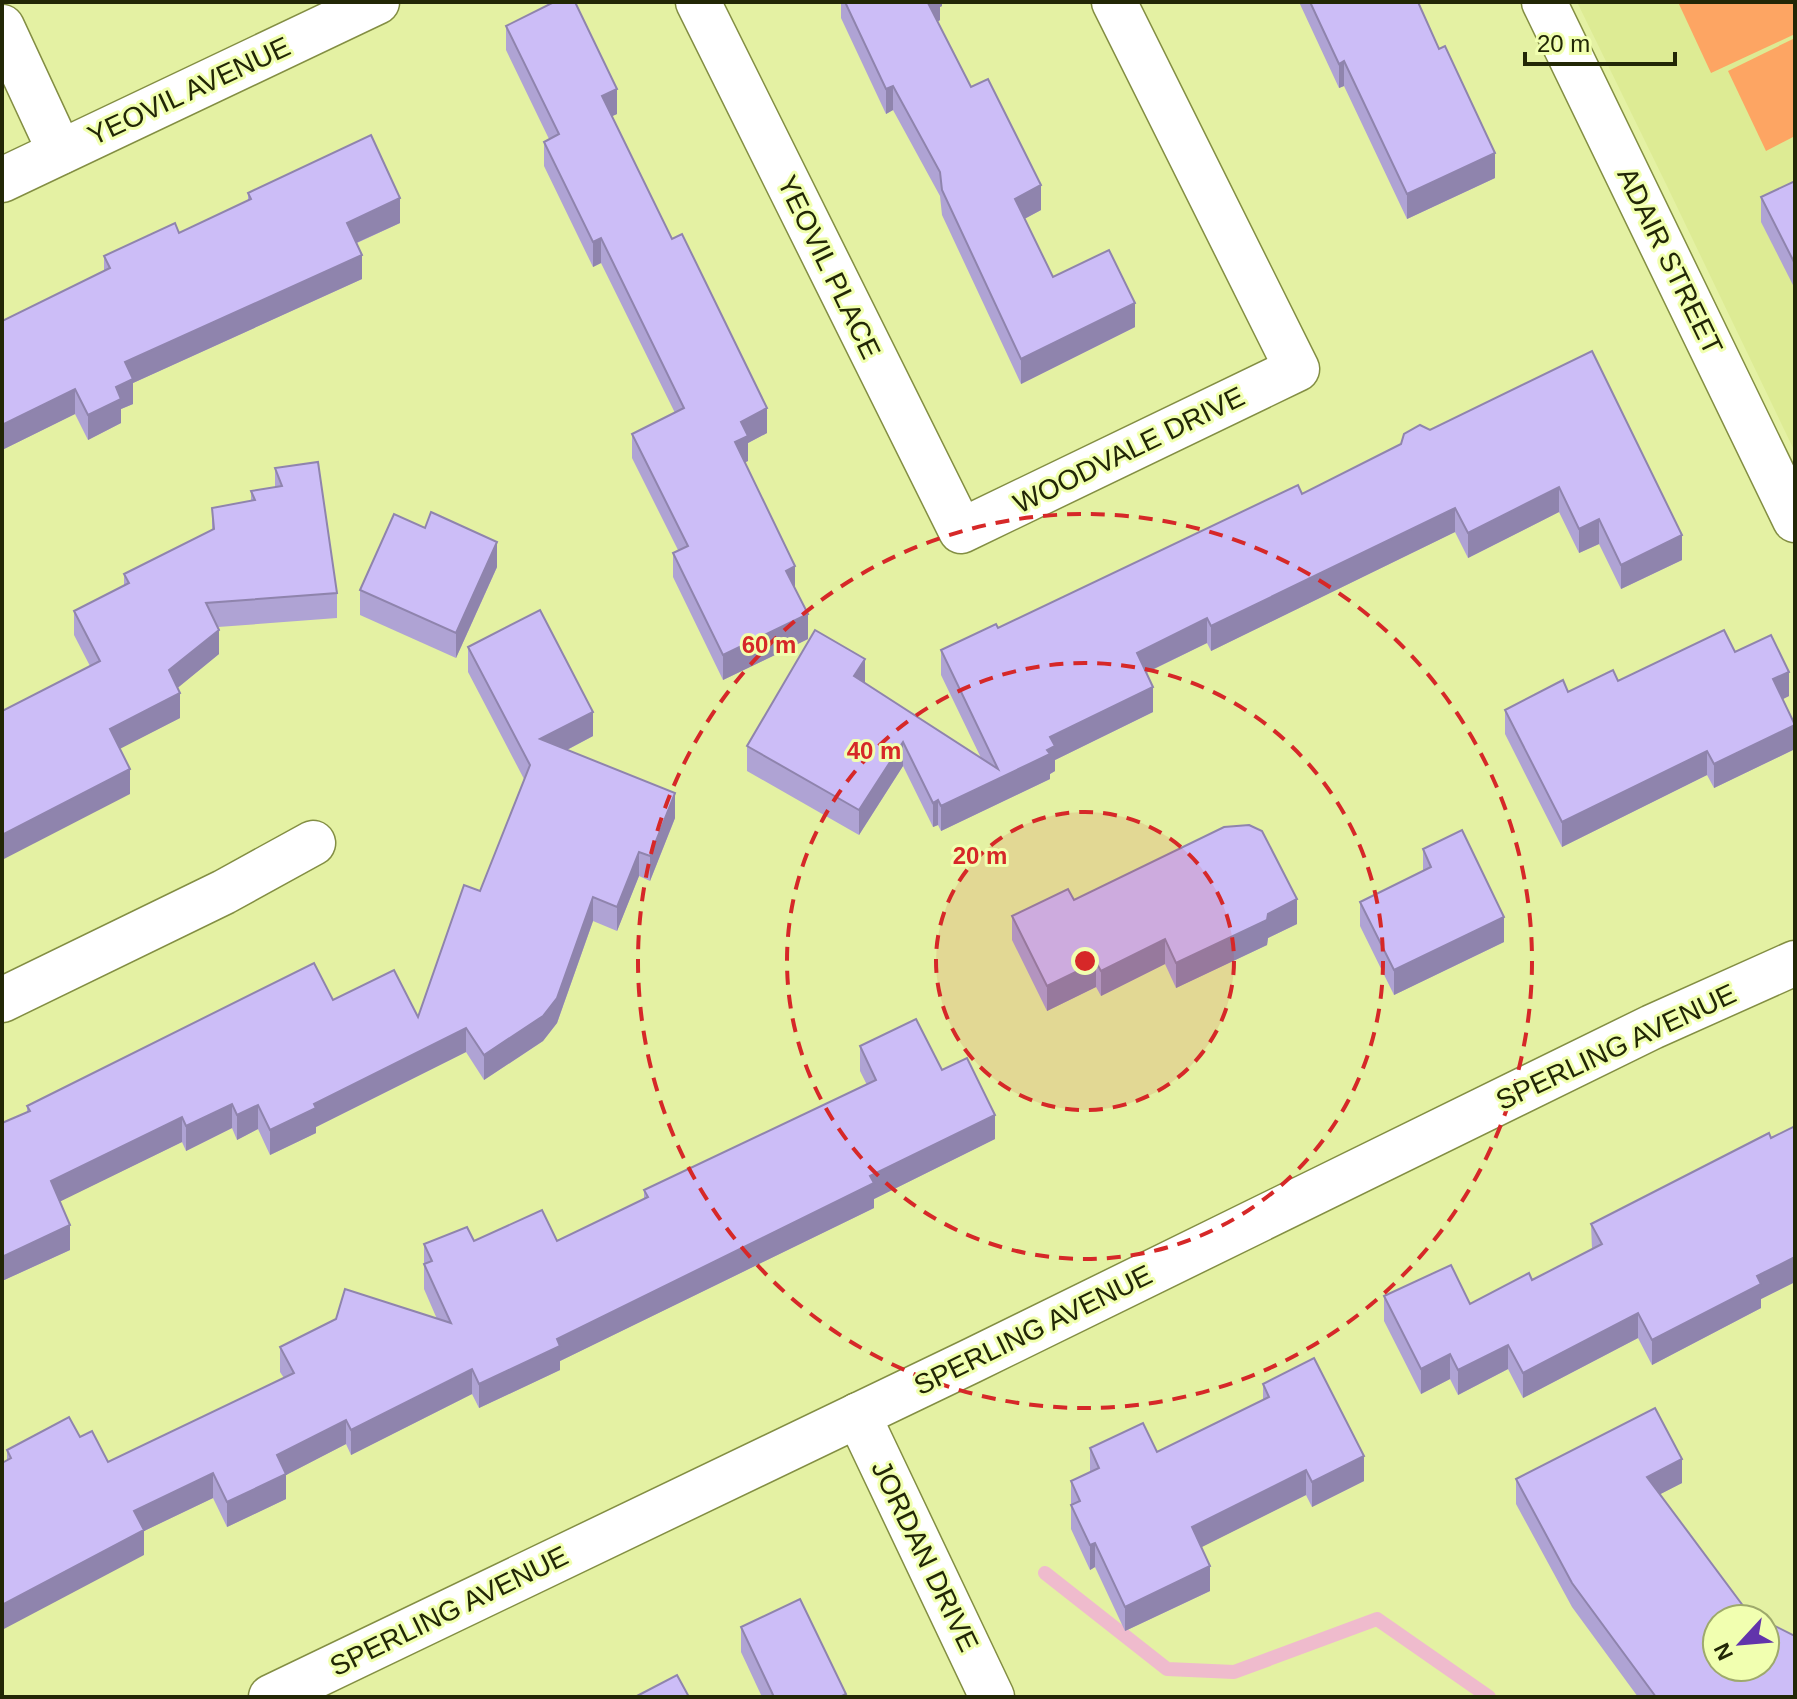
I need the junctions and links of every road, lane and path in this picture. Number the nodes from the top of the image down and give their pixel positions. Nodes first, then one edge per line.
1 (375, 2) edge
2 (698, 2) edge
3 (1114, 2) edge
4 (1544, 2) edge
5 (2, 27) edge
6 (60, 152) junction
7 (2, 180) edge
8 (1795, 520) edge
9 (961, 531) joint
10 (313, 843) dead end
11 (1795, 963) edge
12 (2, 1000) edge
13 (858, 1415) junction
14 (271, 1697) edge
15 (992, 1697) edge

1 - 6 street, YEOVIL AVENUE
2 - 9 street, YEOVIL PLACE
3 - 9 street, WOODVALE DRIVE
4 - 8 street, ADAIR STREET
5 - 6 street
6 - 7 street, YEOVIL AVENUE
10 - 12 street
11 - 13 street, SPERLING AVENUE
13 - 14 street, SPERLING AVENUE
13 - 15 street, JORDAN DRIVE

